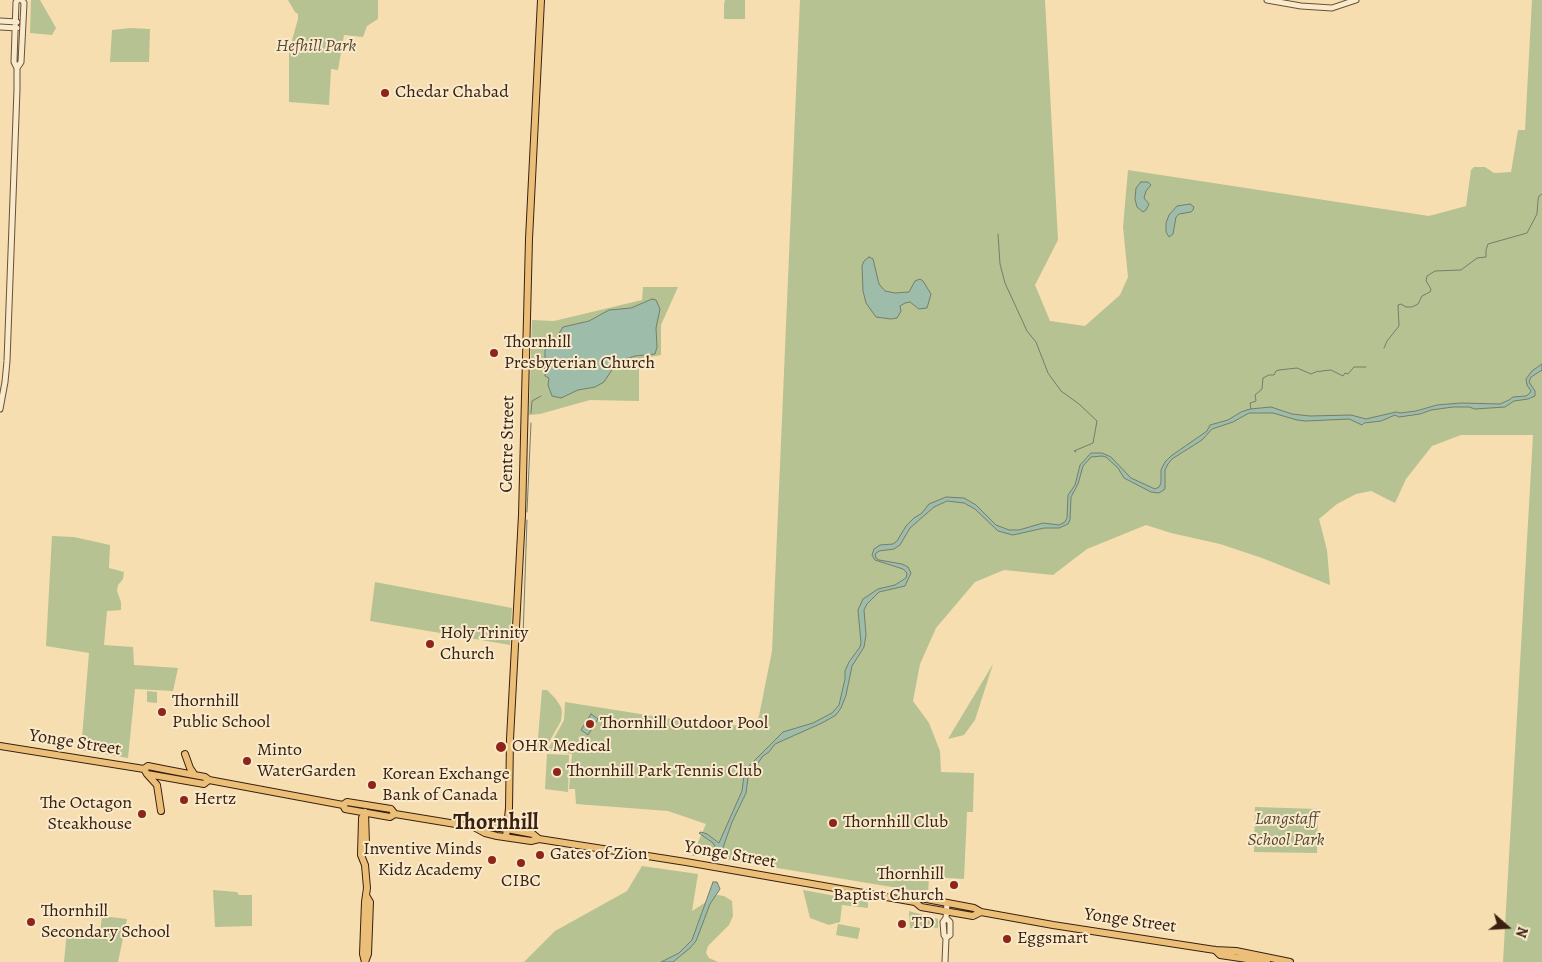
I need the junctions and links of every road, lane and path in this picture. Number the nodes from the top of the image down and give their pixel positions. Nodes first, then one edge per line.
1 (18, 0) edge
2 (22, 0) edge
3 (541, 0) edge
4 (1266, 0) edge
5 (1356, 0) edge
6 (0, 21) edge
7 (23, 22) junction
8 (16, 25) junction
9 (0, 27) edge
10 (23, 28) junction
11 (18, 68) junction
12 (0, 409) edge
13 (0, 746) edge
14 (185, 754) dead end
15 (146, 772) junction
16 (194, 774) junction
17 (209, 780) junction
18 (343, 804) junction
19 (366, 805) junction
20 (161, 811) dead end
21 (365, 812) junction
22 (395, 814) junction
23 (474, 827) junction
24 (507, 829) junction
25 (506, 837) junction
26 (539, 839) junction
27 (929, 900) junction
28 (916, 902) junction
29 (947, 903) junction
30 (928, 909) junction
31 (981, 912) junction
32 (946, 915) junction
33 (1270, 961) edge
34 (365, 962) edge
35 (945, 962) edge
36 (1290, 962) edge

1 - 8 street
2 - 7 street
3 - 24 main road, Centre Street
4 - 5 street
6 - 8 street
7 - 8 street
7 - 10 street
8 - 9 street
8 - 10 street
8 - 11 street
10 - 11 street
11 - 12 street
13 - 15 main road, Yonge Street
14 - 16 main road
15 - 16 main road, Yonge Street
15 - 17 main road, Yonge Street
15 - 20 main road
16 - 17 main road, Yonge Street
17 - 18 main road, Yonge Street
18 - 19 main road, Yonge Street
18 - 21 main road, Yonge Street
19 - 21 main road
19 - 22 main road, Yonge Street
21 - 22 main road, Yonge Street
21 - 34 main road
22 - 23 main road, Yonge Street
23 - 24 main road, Yonge Street
23 - 25 main road, Yonge Street
24 - 25 main road, Centre Street
24 - 26 main road, Yonge Street
25 - 26 main road, Yonge Street
26 - 28 main road, Yonge Street
27 - 28 main road, Yonge Street
27 - 29 main road, Yonge Street
27 - 30 main road
28 - 30 main road, Yonge Street
29 - 31 main road, Yonge Street
29 - 32 street
30 - 32 main road, Yonge Street
31 - 32 main road, Yonge Street
31 - 33 main road, Yonge Street
32 - 35 street
33 - 36 main road, Yonge Street

